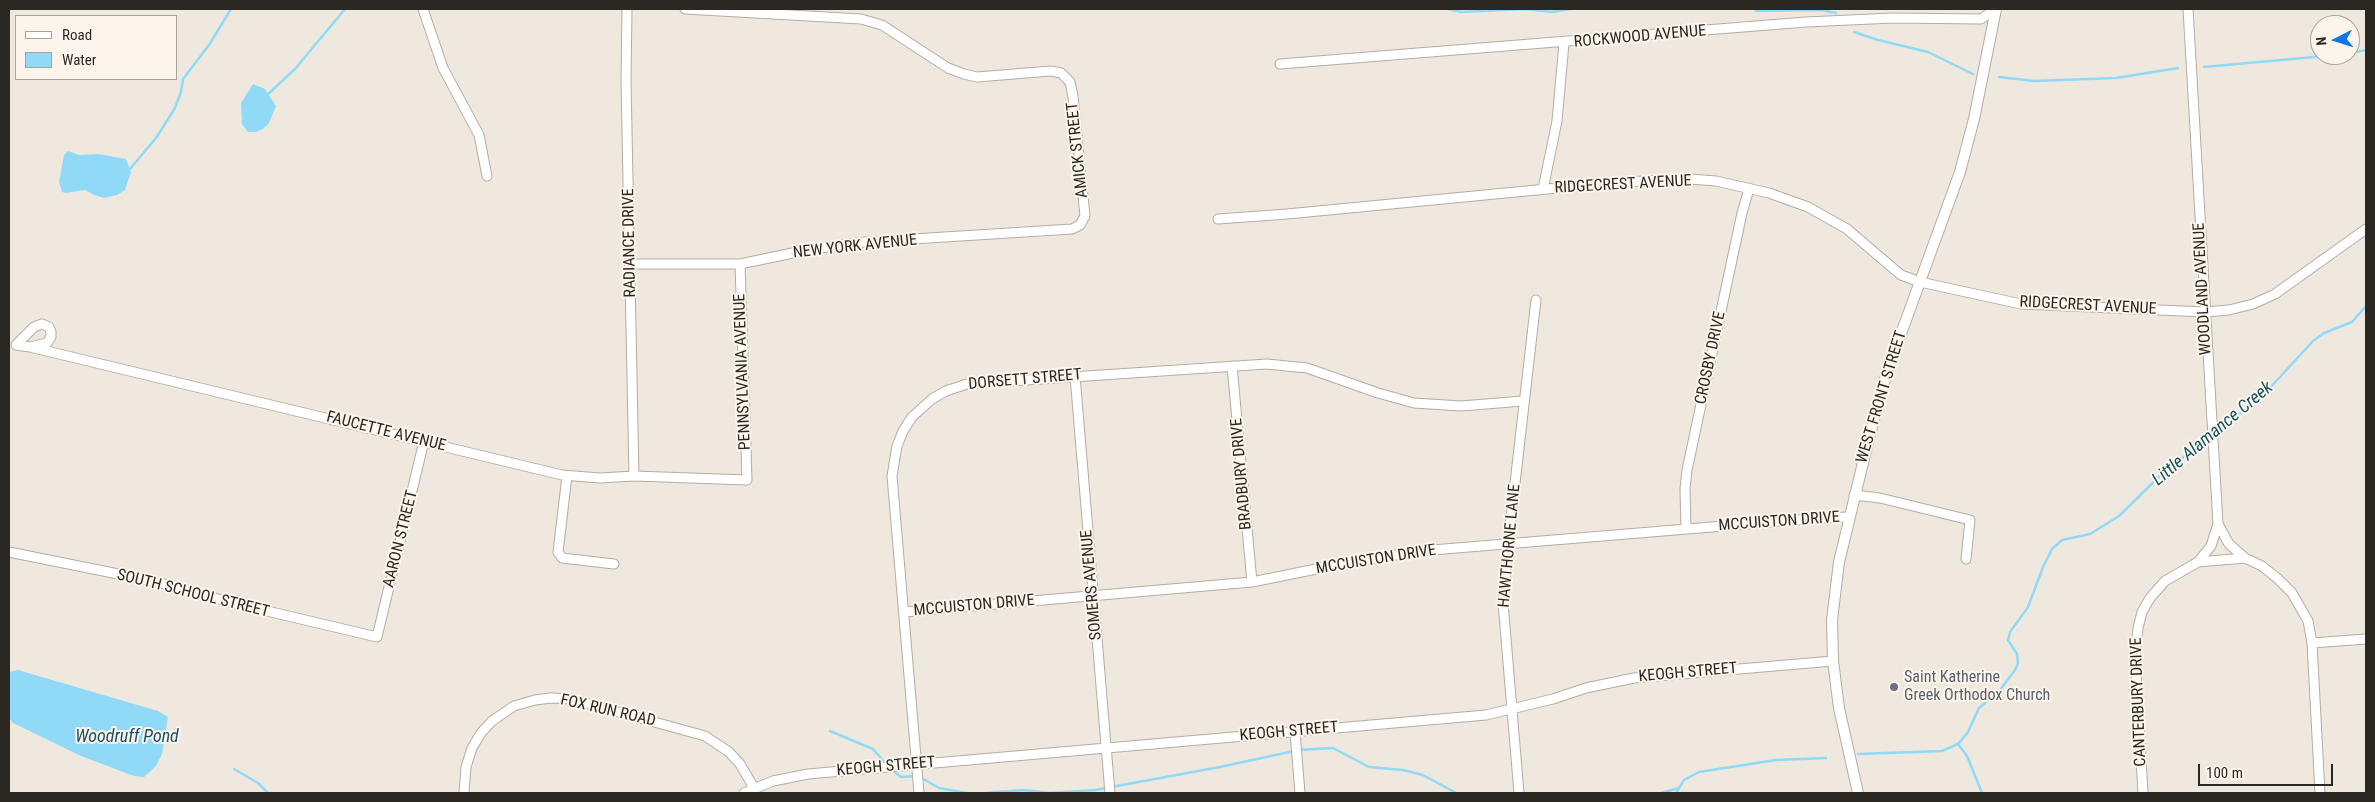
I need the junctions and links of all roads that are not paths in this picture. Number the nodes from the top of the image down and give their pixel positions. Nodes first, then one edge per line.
1 (423, 9) edge
2 (627, 9) edge
3 (685, 9) edge
4 (1996, 9) edge
5 (2188, 9) edge
6 (1564, 43) junction
7 (1280, 64) dead end
8 (487, 176) dead end
9 (1543, 189) junction
10 (1749, 189) junction
11 (1218, 219) dead end
12 (1080, 225) joint
13 (2366, 229) edge
14 (631, 264) junction
15 (740, 264) junction
16 (1920, 282) junction
17 (1536, 300) dead end
18 (2204, 312) junction
19 (12, 344) edge
20 (30, 347) junction
21 (1232, 366) junction
22 (1075, 376) junction
23 (1523, 400) junction
24 (424, 441) junction
25 (567, 476) junction
26 (634, 476) junction
27 (747, 480) joint
28 (1854, 496) junction
29 (1849, 517) junction
30 (2218, 524) junction
31 (1686, 529) junction
32 (1508, 544) junction
33 (9, 552) edge
34 (2245, 558) junction
35 (1966, 559) dead end
36 (2198, 562) junction
37 (614, 564) dead end
38 (1252, 582) junction
39 (1093, 596) junction
40 (904, 612) junction
41 (377, 637) joint
42 (2366, 639) edge
43 (2312, 642) junction
44 (1833, 661) junction
45 (1512, 710) junction
46 (1296, 732) junction
47 (1106, 748) junction
48 (917, 764) junction
49 (754, 788) junction
50 (464, 793) edge
51 (744, 793) edge
52 (919, 793) edge
53 (1110, 793) edge
54 (1300, 793) edge
55 (1519, 793) edge
56 (1858, 793) edge
57 (2143, 793) edge
58 (2320, 793) edge

1 - 8 street
2 - 14 street, RADIANCE DRIVE
3 - 12 street, AMICK STREET
4 - 6 street, ROCKWOOD AVENUE
4 - 16 street, WEST FRONT STREET
5 - 18 street, WOODLAND AVENUE
6 - 7 street, ROCKWOOD AVENUE
6 - 9 street
9 - 10 street, RIDGECREST AVENUE
9 - 11 street, RIDGECREST AVENUE
10 - 16 street, RIDGECREST AVENUE
10 - 31 street, CROSBY DRIVE
12 - 15 street, NEW YORK AVENUE
13 - 18 street, RIDGECREST AVENUE
14 - 15 street, NEW YORK AVENUE
14 - 26 street, RADIANCE DRIVE
15 - 27 street, PENNSYLVANIA AVENUE
16 - 18 street, RIDGECREST AVENUE
16 - 28 street, WEST FRONT STREET
17 - 23 street, HAWTHORNE LANE
18 - 30 street, WOODLAND AVENUE
19 - 20 street, FAUCETTE AVENUE
19 - 20 street
20 - 24 street, FAUCETTE AVENUE
21 - 22 street, DORSETT STREET
21 - 23 street, DORSETT STREET
21 - 38 street, BRADBURY DRIVE
22 - 39 street, SOMERS AVENUE
22 - 40 street, DORSETT STREET
23 - 32 street, HAWTHORNE LANE
24 - 25 street, FAUCETTE AVENUE
24 - 41 street, AARON STREET
25 - 26 street, FAUCETTE AVENUE
25 - 37 street
26 - 27 street, FAUCETTE AVENUE
28 - 29 street, WEST FRONT STREET
28 - 35 street
29 - 31 street, MCCUISTON DRIVE
29 - 44 street, WEST FRONT STREET
30 - 34 street, WOODLAND AVENUE
30 - 36 street, CANTERBURY DRIVE
31 - 32 street, MCCUISTON DRIVE
32 - 38 street, MCCUISTON DRIVE
32 - 45 street, HAWTHORNE LANE
33 - 41 street, SOUTH SCHOOL STREET
34 - 36 street
34 - 43 street, WOODLAND AVENUE
36 - 57 street, CANTERBURY DRIVE
38 - 39 street, MCCUISTON DRIVE
39 - 40 street, MCCUISTON DRIVE
39 - 47 street, SOMERS AVENUE
40 - 48 street, DORSETT STREET
42 - 43 street
43 - 58 street, WOODLAND AVENUE
44 - 45 street, KEOGH STREET
44 - 56 street, WEST FRONT STREET
45 - 46 street, KEOGH STREET
45 - 55 street, HAWTHORNE LANE
46 - 47 street, KEOGH STREET
46 - 54 street
47 - 48 street, KEOGH STREET
47 - 53 street, SOMERS AVENUE
48 - 49 street, KEOGH STREET
48 - 52 street, DORSETT STREET
49 - 50 street, FOX RUN ROAD
49 - 51 street, KEOGH STREET

